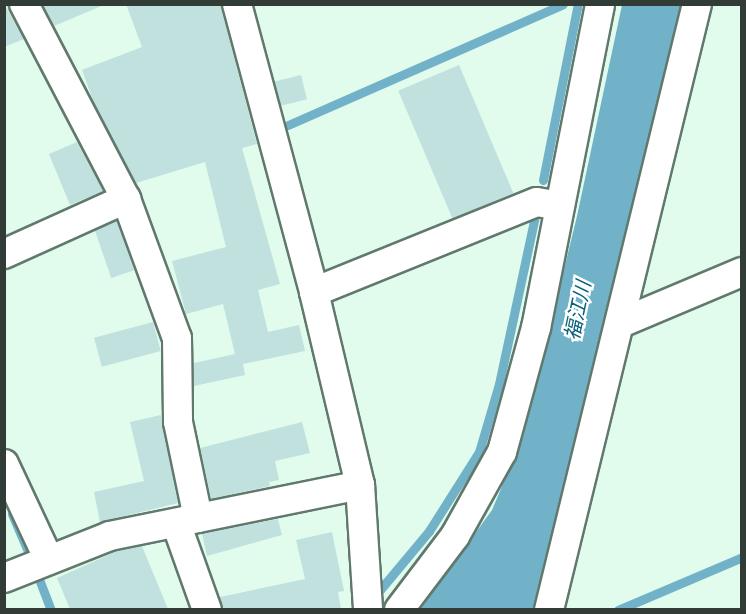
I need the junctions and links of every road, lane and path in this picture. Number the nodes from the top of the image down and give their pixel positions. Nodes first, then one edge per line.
1 (24, 4) edge
2 (237, 4) edge
3 (600, 4) edge
4 (697, 4) edge
5 (126, 199) junction
6 (559, 206) junction
7 (4, 254) edge
8 (741, 272) edge
9 (314, 292) junction
10 (621, 323) junction
11 (4, 464) edge
12 (360, 485) junction
13 (187, 521) junction
14 (48, 558) junction
15 (4, 578) edge
16 (207, 609) edge
17 (368, 609) edge
18 (399, 609) edge
19 (549, 609) edge

1 - 5 street
2 - 9 street
3 - 6 street
4 - 10 street
5 - 7 street
5 - 13 street
6 - 9 street
6 - 18 street
8 - 10 street
9 - 12 street
10 - 19 street
11 - 14 street
12 - 13 street
12 - 17 street
13 - 14 street
13 - 16 street
14 - 15 street

